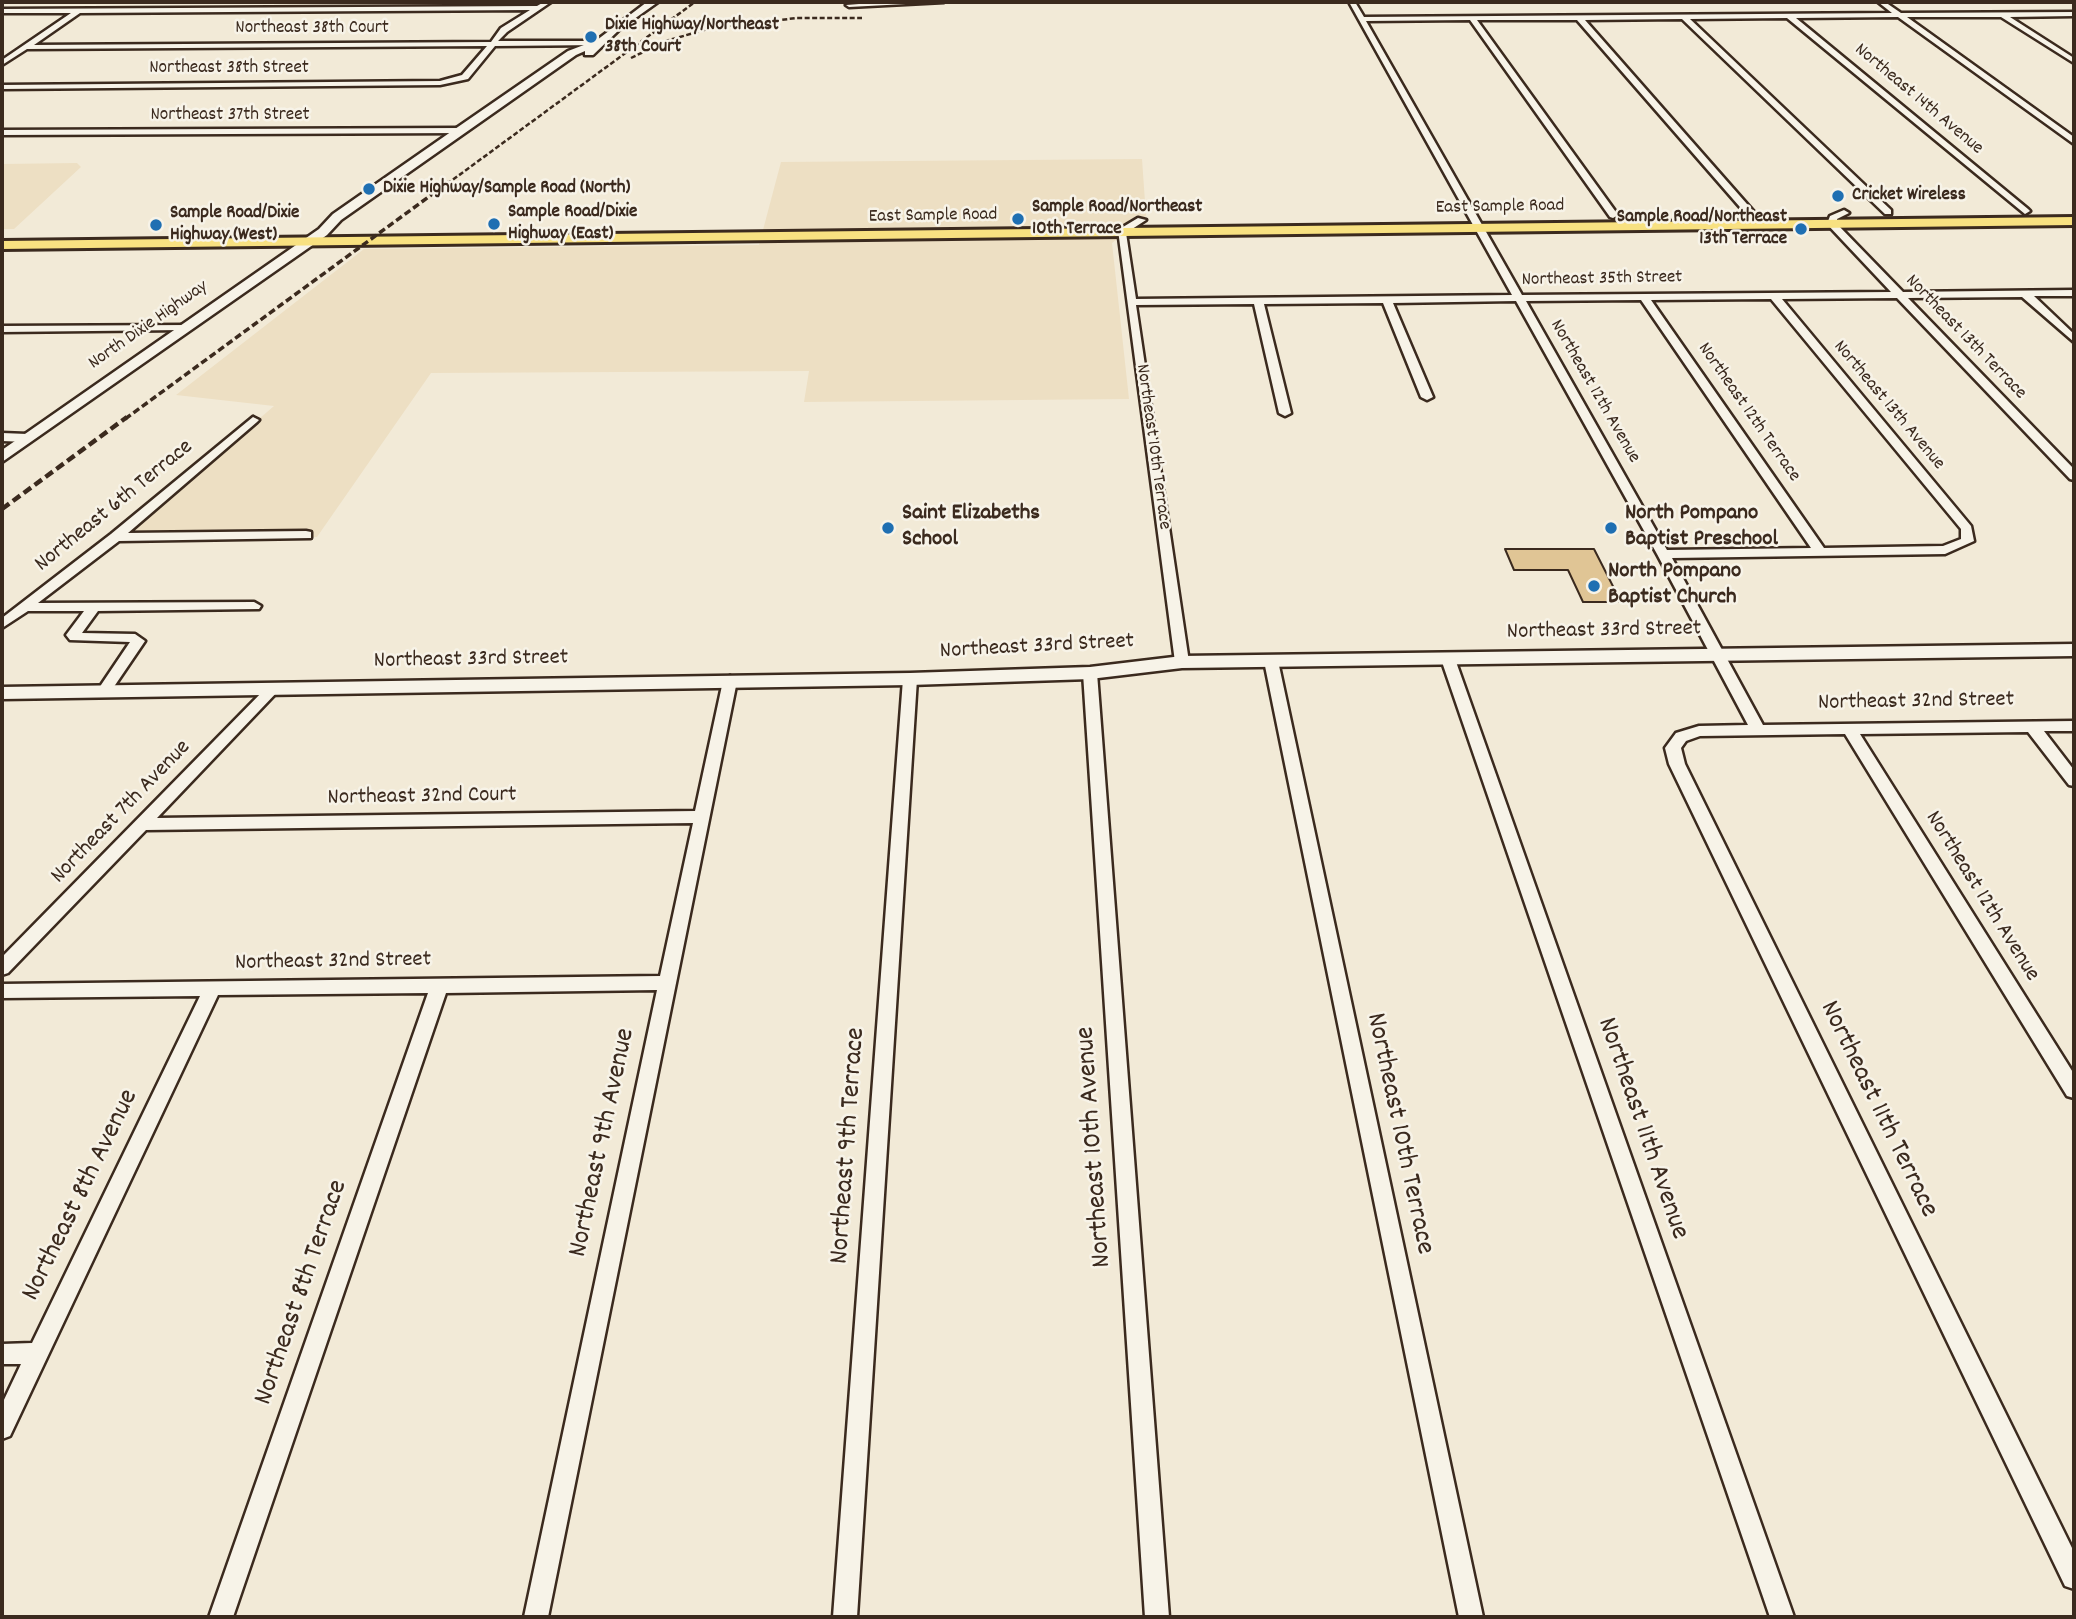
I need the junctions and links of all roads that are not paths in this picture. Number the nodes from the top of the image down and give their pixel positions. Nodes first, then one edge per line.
1 (92, 2) edge
2 (548, 2) edge
3 (653, 2) edge
4 (941, 2) edge
5 (1352, 2) edge
6 (1881, 2) edge
7 (849, 5) dead end
8 (538, 8) junction
9 (2, 10) edge
10 (79, 10) junction
11 (2074, 14) edge
12 (1899, 15) junction
13 (2002, 15) junction
14 (1789, 16) junction
15 (1684, 17) junction
16 (1472, 18) junction
17 (1579, 18) junction
18 (1364, 19) junction
19 (491, 43) junction
20 (598, 43) junction
21 (25, 47) junction
22 (2074, 61) edge
23 (2, 63) edge
24 (2, 87) edge
25 (459, 131) junction
26 (2, 133) edge
27 (2074, 141) edge
28 (2074, 210) edge
29 (2025, 211) junction
30 (1888, 212) junction
31 (1844, 213) junction
32 (1751, 214) junction
33 (1613, 215) junction
34 (1140, 220) junction
35 (1106, 221) junction
36 (2074, 221) edge
37 (1475, 222) junction
38 (1738, 224) junction
39 (1832, 224) junction
40 (711, 227) junction
41 (323, 232) junction
42 (1121, 232) junction
43 (1084, 233) junction
44 (2, 234) edge
45 (673, 239) junction
46 (305, 243) junction
47 (2, 245) edge
48 (2024, 293) junction
49 (2074, 293) edge
50 (1898, 294) junction
51 (1774, 296) junction
52 (1644, 297) junction
53 (1517, 298) junction
54 (1387, 300) junction
55 (1258, 301) junction
56 (1131, 302) junction
57 (183, 327) junction
58 (2, 329) edge
59 (2074, 339) edge
60 (1427, 397) dead end
61 (1285, 412) dead end
62 (253, 420) dead end
63 (2, 437) edge
64 (27, 438) junction
65 (2, 457) edge
66 (2074, 476) edge
67 (306, 535) dead end
68 (116, 537) junction
69 (1821, 552) junction
70 (1663, 554) junction
71 (254, 606) dead end
72 (24, 607) junction
73 (94, 607) junction
74 (2, 624) edge
75 (2074, 650) edge
76 (1715, 654) junction
77 (1448, 659) junction
78 (1182, 662) junction
79 (1271, 662) junction
80 (1090, 673) junction
81 (910, 679) junction
82 (730, 681) junction
83 (273, 689) junction
84 (104, 691) junction
85 (2, 693) edge
86 (2032, 726) junction
87 (2074, 726) edge
88 (1849, 729) junction
89 (1758, 730) junction
90 (2074, 781) edge
91 (700, 817) junction
92 (145, 824) junction
93 (2, 968) edge
94 (665, 983) junction
95 (439, 986) junction
96 (214, 988) junction
97 (2, 991) edge
98 (2074, 1090) edge
99 (38, 1353) junction
100 (2, 1354) edge
101 (2, 1428) edge
102 (2074, 1577) edge
103 (221, 1617) edge
104 (536, 1617) edge
105 (845, 1617) edge
106 (1157, 1617) edge
107 (1471, 1617) edge
108 (1782, 1617) edge

1 - 10 street
2 - 8 street
3 - 20 main road, North Dixie Highway
4 - 7 street
5 - 18 street, Northeast 12th Avenue
6 - 12 street
8 - 10 street
8 - 19 street
9 - 10 street
10 - 21 street
11 - 13 street
12 - 13 street
12 - 14 street
12 - 27 street
13 - 22 street
14 - 15 street
14 - 29 street, Northeast 14th Avenue
15 - 17 street
15 - 30 street
16 - 17 street
16 - 18 street
16 - 33 street
17 - 32 street
18 - 37 street, Northeast 12th Avenue
19 - 20 street, Northeast 38th Court
19 - 21 street, Northeast 38th Court
19 - 24 street, Northeast 38th Street
20 - 25 main road, North Dixie Highway
20 - 41 main road, North Dixie Highway
21 - 23 street
25 - 26 street, Northeast 37th Street
25 - 41 main road, North Dixie Highway
28 - 29 main road, East Sample Road
29 - 30 main road, East Sample Road
30 - 31 main road, East Sample Road
31 - 32 main road, East Sample Road
31 - 39 street
32 - 33 main road, East Sample Road
32 - 38 street
33 - 37 main road, East Sample Road
34 - 35 main road, East Sample Road
34 - 37 main road, East Sample Road
34 - 42 street
35 - 40 main road, East Sample Road
35 - 43 main road
36 - 39 main road, East Sample Road
37 - 38 main road, East Sample Road
37 - 42 main road, East Sample Road
37 - 53 street, Northeast 12th Avenue
38 - 39 main road, East Sample Road
39 - 50 street, Northeast 13th Terrace
40 - 41 main road, East Sample Road
40 - 45 main road
41 - 44 main road, East Sample Road
41 - 46 main road, North Dixie Highway
42 - 43 main road, East Sample Road
42 - 56 street, Northeast 10th Terrace
43 - 45 main road, East Sample Road
45 - 46 main road, East Sample Road
46 - 47 main road, East Sample Road
46 - 57 main road, North Dixie Highway
48 - 49 street, Northeast 35th Street
48 - 50 street, Northeast 35th Street
48 - 59 street
50 - 51 street, Northeast 35th Street
50 - 66 street, Northeast 13th Terrace
51 - 52 street, Northeast 35th Street
51 - 69 street, Northeast 13th Avenue
52 - 53 street, Northeast 35th Street
52 - 69 street, Northeast 12th Terrace
53 - 54 street, Northeast 35th Street
53 - 70 street, Northeast 12th Avenue
54 - 55 street, Northeast 35th Street
54 - 60 street
55 - 56 street, Northeast 35th Street
55 - 61 street
56 - 78 street, Northeast 10th Terrace
57 - 58 street
57 - 64 main road, North Dixie Highway
62 - 68 street, Northeast 6th Terrace
63 - 64 street
64 - 65 main road, North Dixie Highway
67 - 68 street
68 - 72 street, Northeast 6th Terrace
69 - 70 street
70 - 76 street, Northeast 12th Avenue
71 - 73 street
72 - 73 street
72 - 74 street, Northeast 6th Terrace
73 - 84 street
75 - 76 main road, Northeast 33rd Street
76 - 77 main road, Northeast 33rd Street
76 - 89 street, Northeast 12th Avenue
77 - 79 main road, Northeast 33rd Street
77 - 108 street, Northeast 11th Avenue
78 - 79 main road, Northeast 33rd Street
78 - 80 main road, Northeast 33rd Street
79 - 107 street, Northeast 10th Terrace
80 - 81 main road, Northeast 33rd Street
80 - 106 street, Northeast 10th Avenue
81 - 82 main road, Northeast 33rd Street
81 - 105 street, Northeast 9th Terrace
82 - 83 main road, Northeast 33rd Street
82 - 91 street, Northeast 9th Avenue
83 - 84 main road, Northeast 33rd Street
83 - 92 street, Northeast 7th Avenue
84 - 85 main road, Northeast 33rd Street
86 - 87 street, Northeast 32nd Street
86 - 88 street, Northeast 32nd Street
86 - 90 street
88 - 89 street, Northeast 32nd Street
88 - 98 street, Northeast 12th Avenue
89 - 102 street, Northeast 11th Terrace
91 - 92 street, Northeast 32nd Court
91 - 94 street, Northeast 9th Avenue
92 - 93 street, Northeast 7th Avenue
94 - 95 street, Northeast 32nd Street
94 - 104 street, Northeast 9th Avenue
95 - 96 street, Northeast 32nd Street
95 - 103 street, Northeast 8th Terrace
96 - 97 street, Northeast 32nd Street
96 - 99 street, Northeast 8th Avenue
99 - 100 street
99 - 101 street, Northeast 8th Avenue

